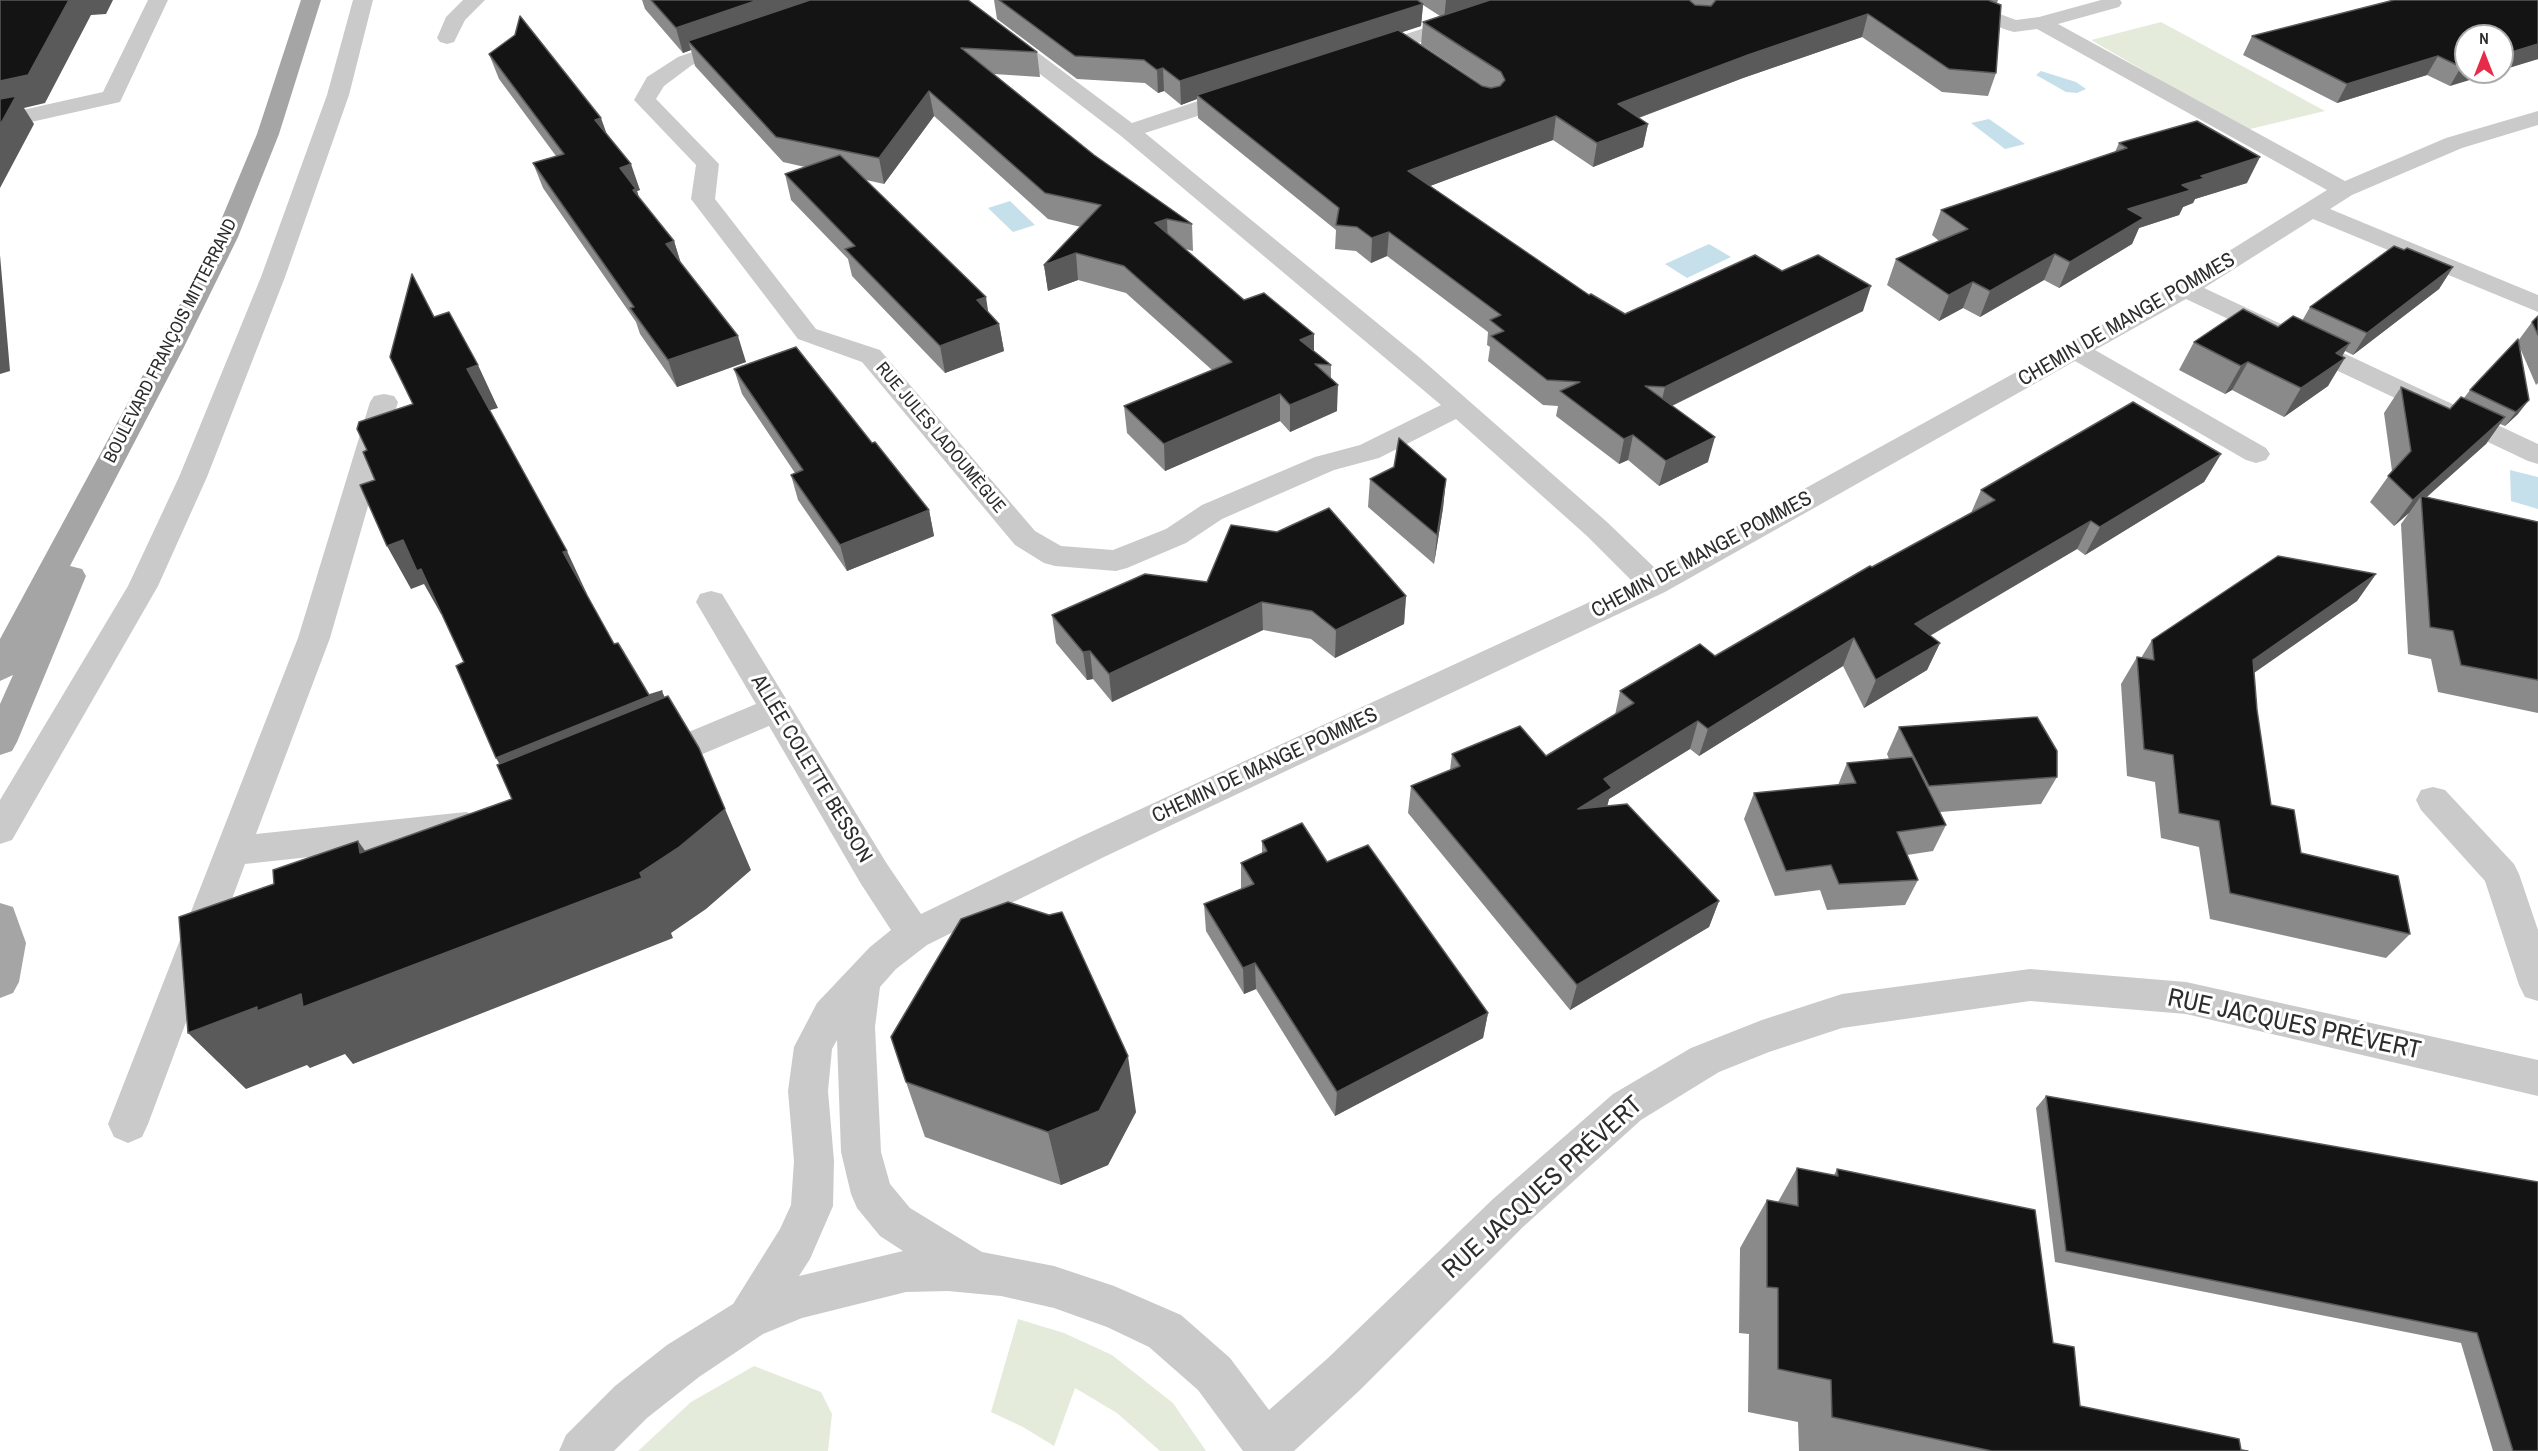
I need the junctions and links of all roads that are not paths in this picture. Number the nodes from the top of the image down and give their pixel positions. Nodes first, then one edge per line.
1 (158, 0) edge
2 (311, 0) edge
3 (363, 0) edge
4 (475, 0) edge
5 (948, 0) edge
6 (1529, 0) edge
7 (1943, 0) edge
8 (2112, 3) dead end
9 (2040, 23) junction
10 (762, 34) edge
11 (447, 38) dead end
12 (1399, 42) junction
13 (1419, 56) edge
14 (1354, 57) edge
15 (1253, 90) edge
16 (2538, 118) edge
17 (0, 122) edge
18 (1129, 131) junction
19 (2344, 190) junction
20 (2311, 210) junction
21 (2185, 290) junction
22 (2538, 304) edge
23 (170, 349) junction
24 (2077, 351) junction
25 (384, 402) dead end
26 (1458, 406) junction
27 (2256, 454) dead end
28 (2538, 455) edge
29 (1654, 585) junction
30 (711, 602) dead end
31 (0, 669) edge
32 (775, 710) junction
33 (0, 742) edge
34 (626, 772) edge
35 (2433, 800) dead end
36 (494, 823) edge
37 (0, 830) edge
38 (232, 851) junction
39 (0, 918) edge
40 (914, 934) junction
41 (0, 982) edge
42 (862, 982) junction
43 (2538, 985) edge
44 (2538, 1078) edge
45 (128, 1124) dead end
46 (974, 1272) junction
47 (748, 1319) junction
48 (1269, 1447) edge
49 (582, 1451) edge

1 - 17 street
2 - 23 main road, BOULEVARD FRANÇOIS MITTERRAND
3 - 37 street
4 - 11 street
5 - 18 street
6 - 12 street
7 - 9 street
8 - 9 street
9 - 19 street
10 - 26 street, RUE JULES LADOUMÈGUE
12 - 13 street
12 - 14 street
15 - 18 street
16 - 19 street, CHEMIN DE MANGE POMMES
18 - 26 street
19 - 20 street, CHEMIN DE MANGE POMMES
20 - 21 street, CHEMIN DE MANGE POMMES
20 - 22 street
21 - 24 street, CHEMIN DE MANGE POMMES
21 - 28 street
23 - 31 main road, BOULEVARD FRANÇOIS MITTERRAND
23 - 33 main road
24 - 27 street
24 - 29 street, CHEMIN DE MANGE POMMES
25 - 38 street
26 - 29 street
29 - 40 street, CHEMIN DE MANGE POMMES
30 - 32 street, ALLÉE COLETTE BESSON
32 - 34 street
32 - 40 street, ALLÉE COLETTE BESSON
35 - 43 street
36 - 38 street
38 - 45 street
39 - 41 main road
40 - 42 street, CHEMIN DE MANGE POMMES
42 - 46 street
42 - 47 street, CHEMIN DE MANGE POMMES
44 - 48 street, RUE JACQUES PRÉVERT
46 - 47 street
46 - 48 street
47 - 49 street

